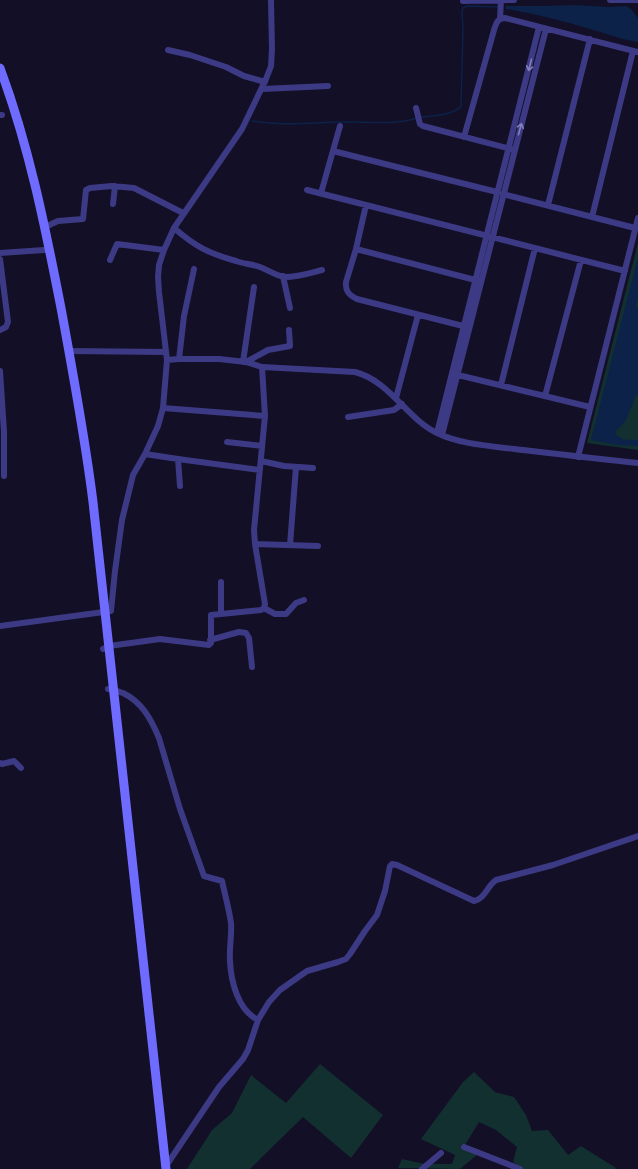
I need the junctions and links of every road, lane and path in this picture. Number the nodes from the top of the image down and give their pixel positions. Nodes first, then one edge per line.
1 (270, 0) edge
2 (514, 0) edge
3 (610, 0) edge
4 (638, 0) edge
5 (463, 1) edge
6 (500, 3) edge
7 (500, 16) junction
8 (539, 27) junction
9 (546, 28) junction
10 (590, 40) junction
11 (168, 50) dead end
12 (636, 51) edge
13 (0, 68) edge
14 (265, 82) junction
15 (0, 84) edge
16 (328, 86) dead end
17 (262, 89) junction
18 (416, 108) dead end
19 (340, 126) dead end
20 (464, 137) junction
21 (511, 149) junction
22 (333, 150) junction
23 (115, 186) junction
24 (307, 190) dead end
25 (321, 193) junction
26 (500, 193) junction
27 (113, 204) dead end
28 (366, 205) junction
29 (548, 206) junction
30 (183, 213) junction
31 (592, 217) junction
32 (638, 218) edge
33 (45, 227) junction
34 (174, 228) junction
35 (635, 228) junction
36 (489, 236) junction
37 (535, 248) junction
38 (356, 249) junction
39 (44, 250) junction
40 (164, 250) junction
41 (0, 253) edge
42 (0, 259) edge
43 (110, 260) dead end
44 (580, 260) junction
45 (194, 268) dead end
46 (322, 270) dead end
47 (624, 271) junction
48 (283, 276) junction
49 (478, 281) junction
50 (254, 286) dead end
51 (290, 308) dead end
52 (418, 315) junction
53 (464, 326) junction
54 (0, 330) edge
55 (288, 330) dead end
56 (68, 351) junction
57 (166, 352) junction
58 (180, 358) junction
59 (167, 360) junction
60 (244, 362) junction
61 (262, 367) junction
62 (0, 371) edge
63 (454, 374) junction
64 (501, 385) junction
65 (545, 396) junction
66 (396, 398) junction
67 (402, 404) junction
68 (590, 407) junction
69 (163, 408) junction
70 (265, 416) junction
71 (348, 417) dead end
72 (439, 434) junction
73 (226, 442) dead end
74 (262, 446) junction
75 (145, 454) junction
76 (578, 457) junction
77 (178, 459) junction
78 (261, 461) junction
79 (638, 463) edge
80 (296, 467) junction
81 (312, 468) dead end
82 (260, 470) junction
83 (4, 476) dead end
84 (180, 486) dead end
85 (255, 544) junction
86 (290, 545) junction
87 (318, 546) dead end
88 (221, 582) dead end
89 (304, 600) dead end
90 (264, 608) junction
91 (102, 613) junction
92 (221, 614) junction
93 (0, 626) edge
94 (210, 640) junction
95 (106, 648) junction
96 (252, 667) dead end
97 (111, 689) junction
98 (0, 763) edge
99 (21, 768) dead end
100 (638, 836) edge
101 (258, 1020) junction
102 (464, 1147) dead end
103 (441, 1153) dead end
104 (166, 1168) edge
105 (422, 1169) edge
106 (520, 1169) edge

1 - 14 street
2 - 6 street
3 - 4 street
5 - 6 street
6 - 7 street
7 - 8 street
7 - 20 street
8 - 9 street
8 -> 21 street
9 - 10 street
21 -> 9 street
10 - 12 street
10 - 29 street
11 - 14 street
12 - 31 street
13 - 33 main road
14 - 17 street
15 - 39 main road
16 - 17 street
17 - 30 street
18 - 20 street
19 - 22 street
20 - 21 street
21 - 26 street
22 - 25 street
22 - 26 street
23 - 27 street
23 - 30 street
23 - 33 street
24 - 25 street
25 - 28 street
26 - 29 street
26 - 36 street
28 - 36 street
28 - 38 street
29 - 31 street
30 - 34 street
31 - 35 street
32 - 35 street
33 - 56 main road
34 - 40 street
34 - 48 street
35 - 47 street
36 - 37 street
36 - 49 street
37 - 44 street
37 - 64 street
38 - 49 street
38 - 52 street
39 - 41 street
39 - 91 main road
40 - 43 street
40 - 57 street
42 - 54 street
44 - 47 street
44 - 65 street
45 - 58 street
46 - 48 street
47 - 68 street
48 - 51 street
49 - 53 street
49 - 63 street
50 - 60 street
52 - 53 street
52 - 66 street
53 - 63 street
55 - 60 street
56 - 57 street
56 - 91 main road
57 - 59 street
58 - 59 street
58 - 60 street
59 - 69 street
60 - 61 street
61 - 66 street
61 - 70 street
62 - 83 street
63 - 64 street
63 - 72 street
64 - 65 street
65 - 68 street
66 - 67 street
67 - 71 street
67 - 72 street
68 - 76 street
69 - 70 street
69 - 75 street
70 - 74 street
72 - 76 street
73 - 74 street
74 - 78 street
75 - 77 street
75 - 91 street
76 - 79 street
77 - 82 street
77 - 84 street
78 - 80 street
78 - 82 street
80 - 81 street
80 - 86 street
82 - 85 street
85 - 86 street
85 - 90 street
86 - 87 street
88 - 92 street
89 - 90 street
90 - 92 street
91 - 93 street
91 - 95 main road
92 - 94 street
94 - 95 street
94 - 96 street
95 - 97 main road
97 - 101 street
97 - 104 main road
98 - 99 street
100 - 101 street
101 - 104 street
102 - 106 street
103 - 105 street

